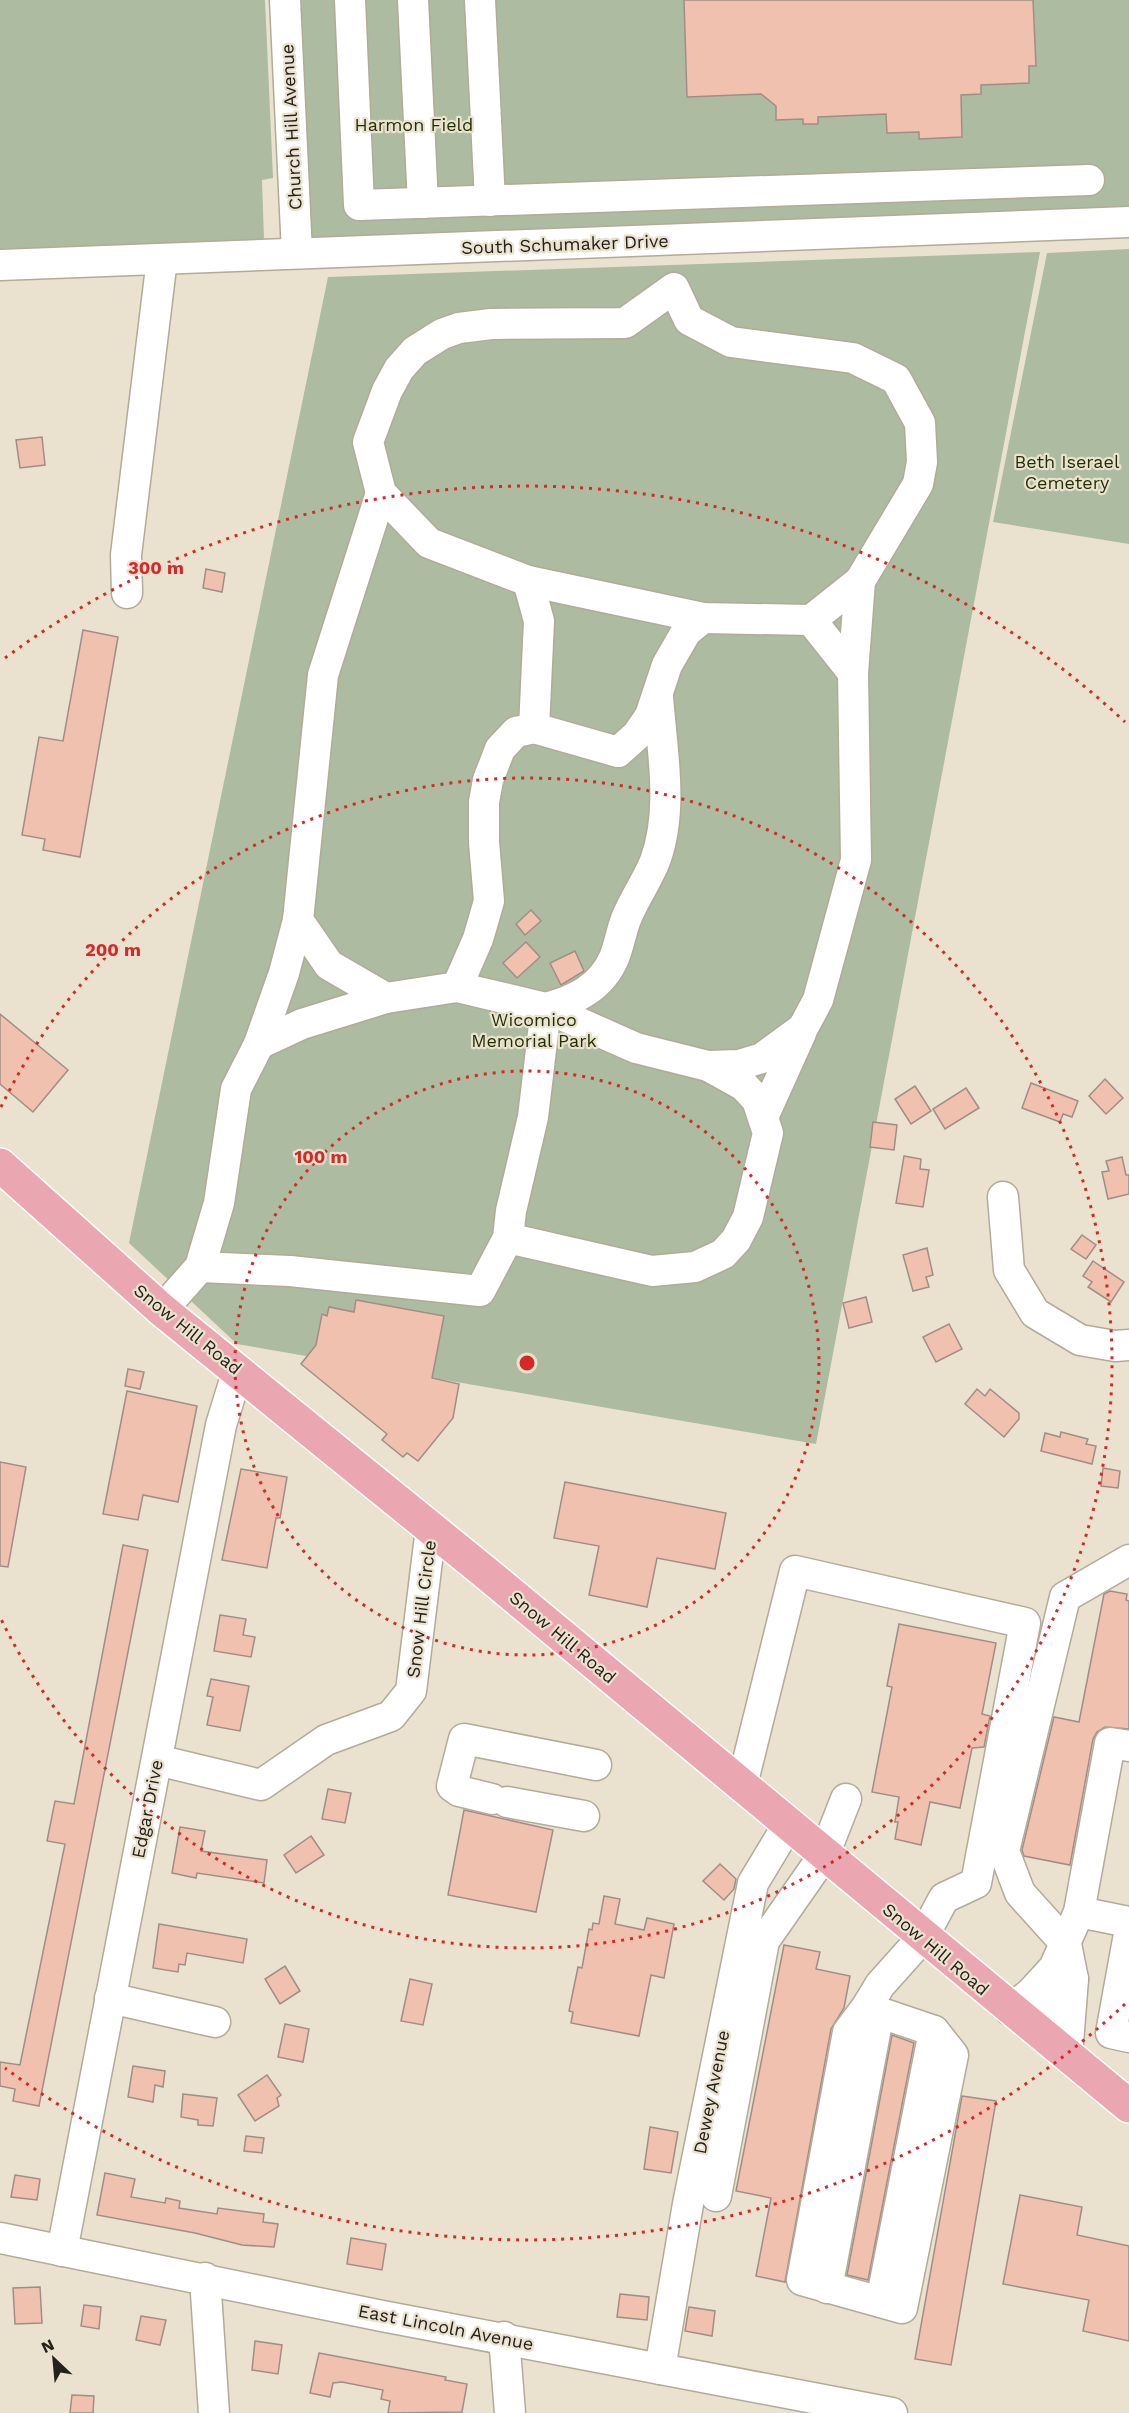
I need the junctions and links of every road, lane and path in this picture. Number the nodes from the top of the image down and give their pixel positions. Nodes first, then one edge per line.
1 (285, 0) edge
2 (350, 0) edge
3 (413, 0) edge
4 (480, 0) edge
5 (1089, 180) dead end
6 (677, 196) junction
7 (490, 201) junction
8 (423, 203) junction
9 (1129, 222) edge
10 (677, 240) junction
11 (297, 253) junction
12 (162, 259) junction
13 (0, 266) edge
14 (674, 288) junction
15 (381, 493) junction
16 (528, 581) junction
17 (860, 581) junction
18 (127, 593) dead end
19 (703, 618) junction
20 (811, 620) junction
21 (853, 673) junction
22 (658, 697) junction
23 (534, 728) junction
24 (618, 752) junction
25 (663, 758) junction
26 (298, 920) junction
27 (457, 987) junction
28 (386, 998) junction
29 (546, 1008) junction
30 (803, 1028) junction
31 (259, 1044) junction
32 (708, 1066) junction
33 (764, 1115) junction
34 (0, 1165) edge
35 (1003, 1197) dead end
36 (508, 1238) junction
37 (200, 1267) junction
38 (162, 1310) junction
39 (1129, 1345) edge
40 (238, 1370) junction
41 (431, 1528) junction
42 (1129, 1560) edge
43 (1129, 1746) edge
44 (157, 1760) junction
45 (596, 1765) dead end
46 (742, 1785) junction
47 (846, 1799) dead end
48 (584, 1816) dead end
49 (788, 1825) junction
50 (824, 1856) junction
51 (1078, 1912) junction
52 (1129, 1922) edge
53 (1129, 1934) edge
54 (922, 1937) junction
55 (1065, 1944) junction
56 (1073, 1979) junction
57 (110, 1998) junction
58 (872, 2010) junction
59 (1019, 2017) junction
60 (215, 2022) dead end
61 (1129, 2037) edge
62 (1067, 2056) junction
63 (1129, 2106) edge
64 (716, 2196) dead end
65 (0, 2238) edge
66 (62, 2251) junction
67 (205, 2278) junction
68 (504, 2337) junction
69 (660, 2369) junction
70 (765, 2401) edge
71 (214, 2413) edge
72 (510, 2413) edge
73 (892, 2413) edge

1 - 11 street, Church Hill Avenue
2 - 8 street
3 - 8 street
4 - 7 street
5 - 6 street
6 - 7 street
6 - 10 street
7 - 8 street
9 - 10 street, South Schumaker Drive
10 - 11 street, South Schumaker Drive
10 - 14 street
11 - 12 street, South Schumaker Drive
12 - 13 street, South Schumaker Drive
12 - 18 street
14 - 15 street
14 - 17 street
15 - 16 street
15 - 26 street
16 - 19 street
16 - 23 street
17 - 20 street
17 - 21 street
19 - 20 street
19 - 22 street
20 - 21 street
21 - 30 street
22 - 24 street
22 - 25 street
23 - 24 street
23 - 27 street
24 - 25 street
25 - 29 street
26 - 28 street
26 - 31 street
27 - 28 street
27 - 29 street
28 - 31 street
29 - 32 street
29 - 36 street
30 - 32 street
30 - 33 street
31 - 37 street
32 - 33 street
33 - 36 street
34 - 38 main road, Snow Hill Road
35 - 39 street
36 - 37 street
37 - 38 street
38 - 40 main road, Snow Hill Road
40 - 41 main road, Snow Hill Road
40 - 44 street, Edgar Drive
41 - 44 street, Snow Hill Circle
41 - 46 main road, Snow Hill Road
42 - 55 street
43 - 51 street
44 - 57 street, Edgar Drive
45 - 48 street
46 - 49 main road, Snow Hill Road
46 - 54 street
47 - 50 street
49 - 50 main road, Snow Hill Road
49 - 69 street, Dewey Avenue
50 - 54 main road, Snow Hill Road
50 - 64 street
51 - 52 street
51 - 55 street
53 - 61 street
54 - 58 street
54 - 59 main road, Snow Hill Road
55 - 56 street
55 - 59 street
56 - 59 street
56 - 62 street
57 - 60 street
57 - 66 street, Edgar Drive
58 - 58 street
59 - 62 main road, Snow Hill Road
62 - 63 main road, Snow Hill Road
65 - 66 street, East Lincoln Avenue
66 - 67 street, East Lincoln Avenue
67 - 68 street, East Lincoln Avenue
67 - 71 street
68 - 69 street, East Lincoln Avenue
68 - 72 street
69 - 70 street, East Lincoln Avenue
70 - 73 street, East Lincoln Avenue

